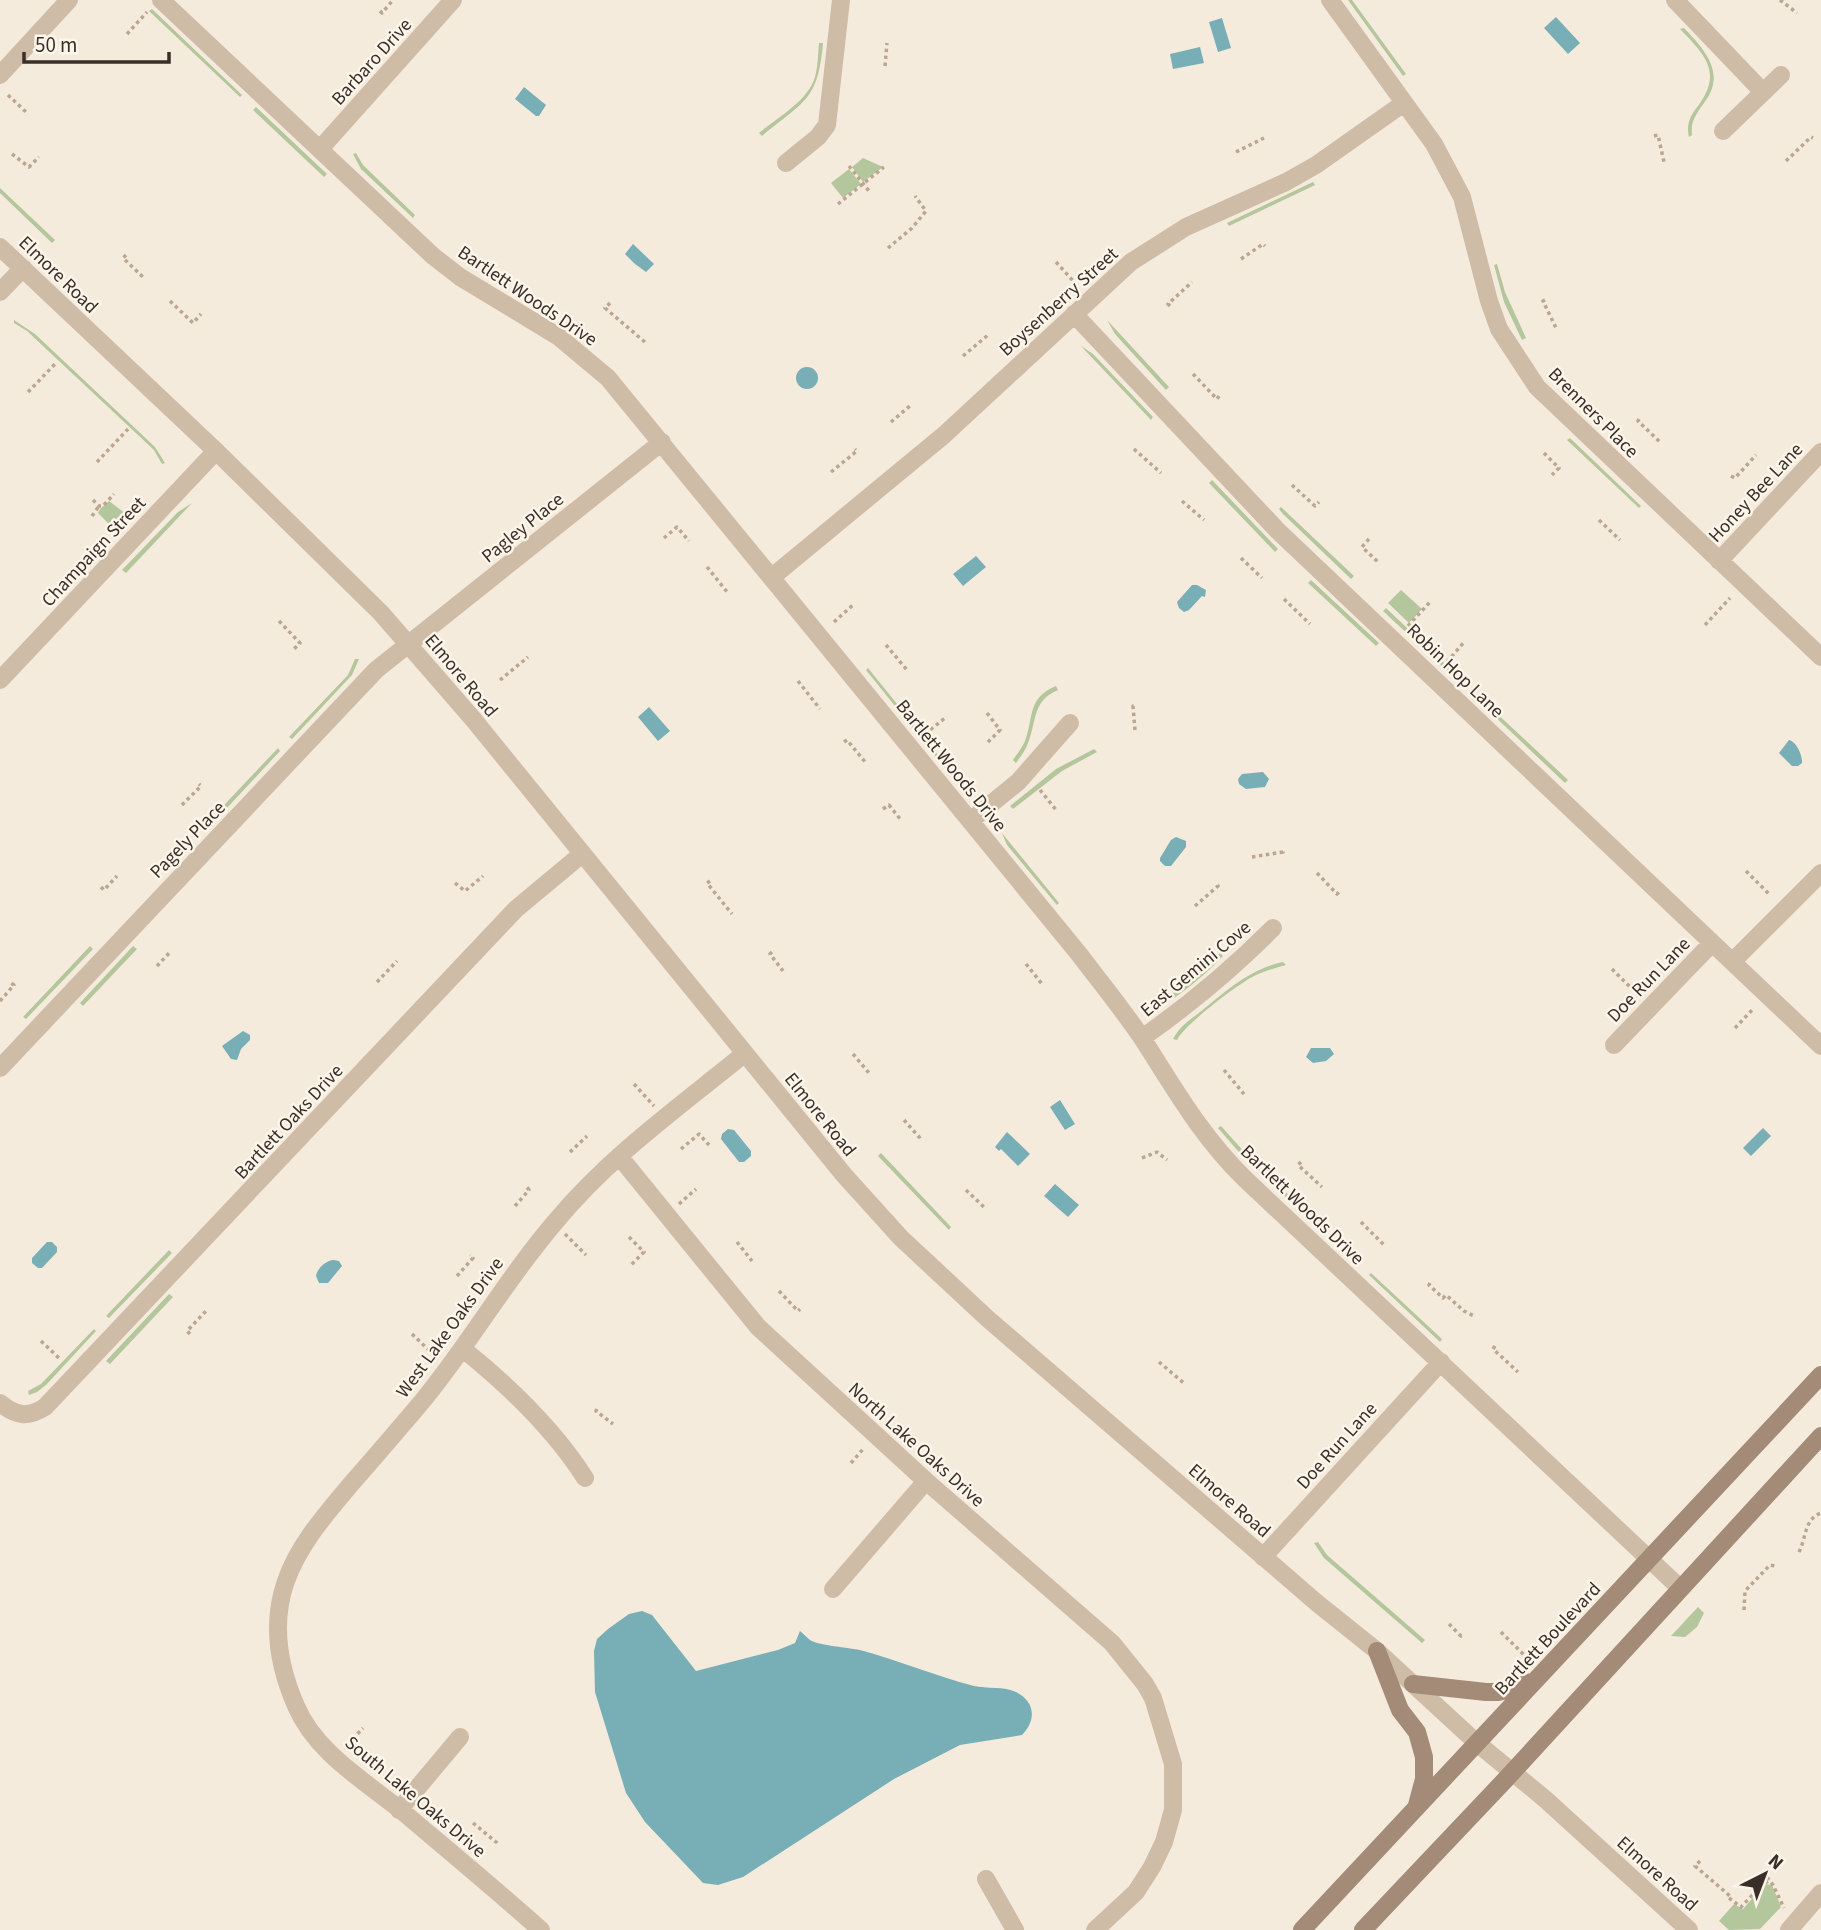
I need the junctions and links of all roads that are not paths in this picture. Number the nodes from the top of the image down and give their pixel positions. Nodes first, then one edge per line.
1 (69, 0) edge
2 (453, 0) edge
3 (841, 0) edge
4 (1330, 0) edge
5 (1675, 0) edge
6 (156, 4) edge
7 (0, 75) edge
8 (1780, 75) dead end
9 (1763, 92) junction
10 (1404, 103) junction
11 (1723, 131) dead end
12 (320, 149) junction
13 (786, 163) dead end
14 (0, 247) edge
15 (23, 268) junction
16 (0, 292) edge
17 (1074, 314) junction
18 (662, 442) junction
19 (216, 451) junction
20 (1821, 452) edge
21 (1719, 561) junction
22 (772, 577) junction
23 (408, 644) junction
24 (1821, 657) edge
25 (0, 680) edge
26 (1070, 723) dead end
27 (970, 821) junction
28 (582, 854) junction
29 (1821, 873) edge
30 (1273, 928) dead end
31 (1712, 943) junction
32 (1732, 961) junction
33 (1142, 1038) junction
34 (1614, 1045) dead end
35 (1821, 1046) edge
36 (744, 1054) junction
37 (0, 1068) edge
38 (619, 1156) junction
39 (463, 1349) junction
40 (1441, 1363) junction
41 (1821, 1374) edge
42 (0, 1403) edge
43 (1821, 1436) edge
44 (585, 1478) dead end
45 (926, 1481) junction
46 (1264, 1557) junction
47 (1650, 1559) junction
48 (1680, 1588) junction
49 (833, 1589) dead end
50 (1377, 1651) junction
51 (285, 1679) joint
52 (1535, 1681) junction
53 (1413, 1684) junction
54 (460, 1737) dead end
55 (1477, 1743) junction
56 (1511, 1773) junction
57 (1416, 1809) junction
58 (399, 1810) junction
59 (986, 1879) dead end
60 (1821, 1893) edge
61 (1788, 1921) edge
62 (541, 1930) edge
63 (1015, 1930) edge
64 (1095, 1930) edge
65 (1302, 1930) edge
66 (1363, 1930) edge
67 (1689, 1930) edge

1 - 7 street
2 - 12 street, Barbaro Drive
3 - 13 street
4 - 10 street, Brenners Place
5 - 9 street
6 - 12 street, Bartlett Woods Drive
8 - 9 street
9 - 11 street
10 - 17 street, Boysenberry Street
10 - 21 street, Brenners Place
12 - 18 street, Bartlett Woods Drive
14 - 15 street, Elmore Road
15 - 16 street
15 - 19 street, Elmore Road
17 - 22 street, Boysenberry Street
17 - 31 street, Robin Hop Lane
18 - 22 street, Bartlett Woods Drive
18 - 23 street, Pagley Place
19 - 23 street, Elmore Road
19 - 25 street, Champaign Street
20 - 21 street, Honey Bee Lane
21 - 24 street, Brenners Place
22 - 27 street, Bartlett Woods Drive
23 - 28 street, Elmore Road
23 - 37 street, Pagely Place
26 - 27 street
27 - 33 street, Bartlett Woods Drive
28 - 36 street, Elmore Road
28 - 42 street, Bartlett Oaks Drive
29 - 32 street
30 - 33 street, East Gemini Cove
31 - 32 street, Robin Hop Lane
31 - 34 street, Doe Run Lane
32 - 35 street, Robin Hop Lane
33 - 40 street, Bartlett Woods Drive
36 - 38 street, West Lake Oaks Drive
36 - 46 street, Elmore Road
38 - 39 street, West Lake Oaks Drive
38 - 45 street, North Lake Oaks Drive
39 - 44 street
39 - 51 street, West Lake Oaks Drive
40 - 46 street, Doe Run Lane
40 - 47 street, Bartlett Woods Drive
41 - 47 main road, Bartlett Boulevard
43 - 48 main road
45 - 49 street
45 - 64 street, North Lake Oaks Drive
46 - 50 street, Elmore Road
47 - 48 street, Bartlett Woods Drive
47 - 52 main road, Bartlett Boulevard
48 - 56 main road
50 - 53 street, Elmore Road
50 - 57 main road
51 - 58 street, South Lake Oaks Drive
52 - 53 main road
52 - 55 main road, Bartlett Boulevard
53 - 55 street, Elmore Road
54 - 58 street
55 - 56 street, Elmore Road
55 - 57 main road, Bartlett Boulevard
56 - 66 main road
56 - 67 street, Elmore Road
57 - 65 main road, Bartlett Boulevard
58 - 62 street, South Lake Oaks Drive
59 - 63 street
60 - 61 street

